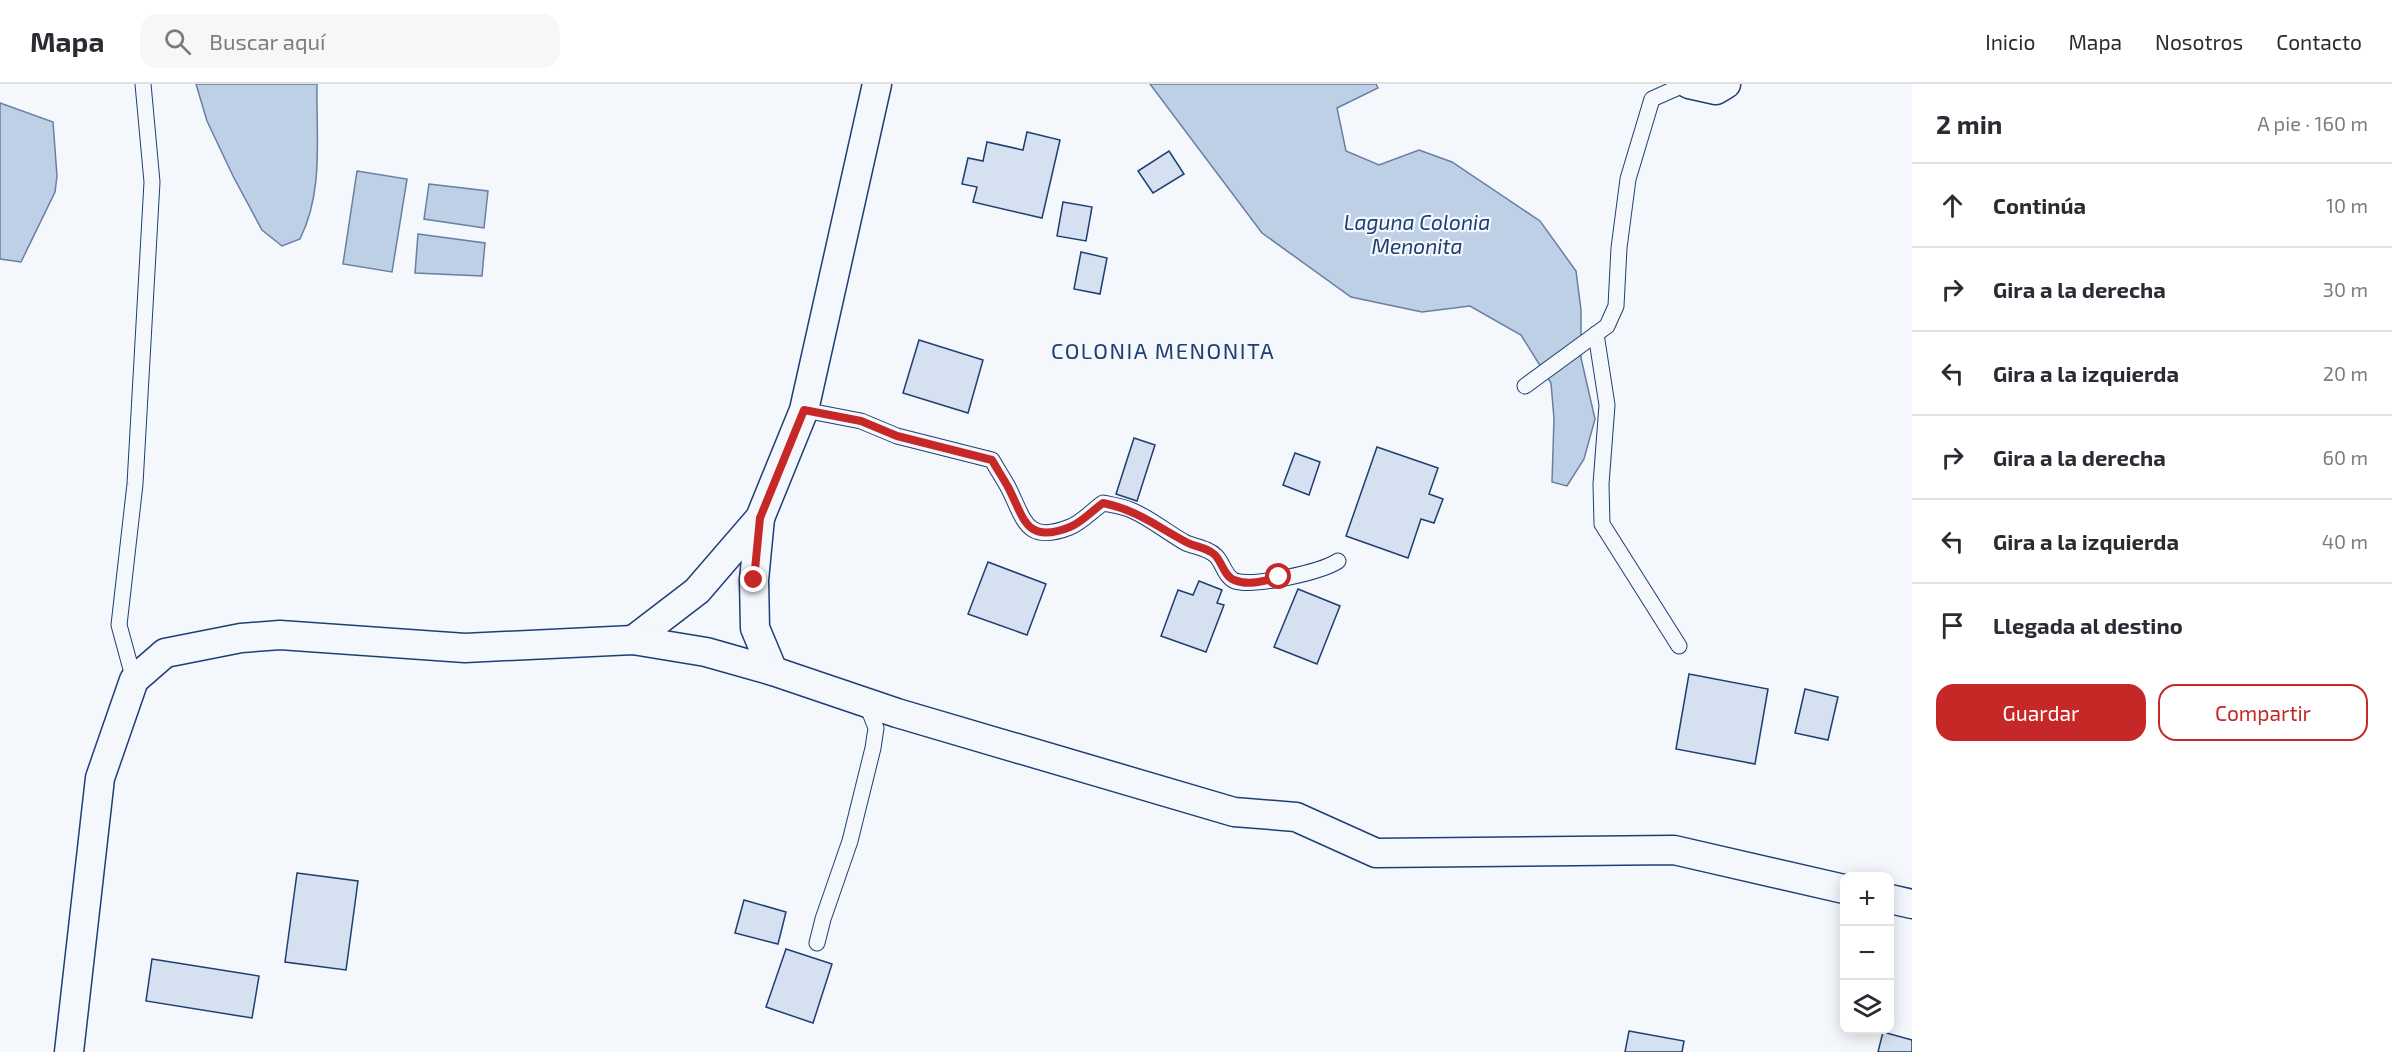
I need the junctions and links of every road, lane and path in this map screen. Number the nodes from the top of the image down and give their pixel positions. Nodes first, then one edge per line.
1 (143, 84) edge
2 (877, 84) edge
3 (1687, 84) edge
4 (1726, 84) edge
5 (1596, 334) junction
6 (1525, 386) dead end
7 (804, 410) junction
8 (760, 518) junction
9 (1338, 561) dead end
10 (633, 640) junction
11 (1679, 646) dead end
12 (773, 671) junction
13 (134, 680) junction
14 (865, 700) junction
15 (1840, 888) edge
16 (1894, 900) edge
17 (1912, 904) edge
18 (817, 944) dead end
19 (69, 1052) edge

1 - 13 lane
2 - 7 street
3 - 4 street
3 - 5 lane
5 - 6 lane
5 - 11 lane
7 - 8 street
7 - 9 lane
8 - 10 street
8 - 12 street
10 - 12 street
10 - 13 street
12 - 14 street
13 - 19 street
14 - 15 street
14 - 18 lane
16 - 17 street

